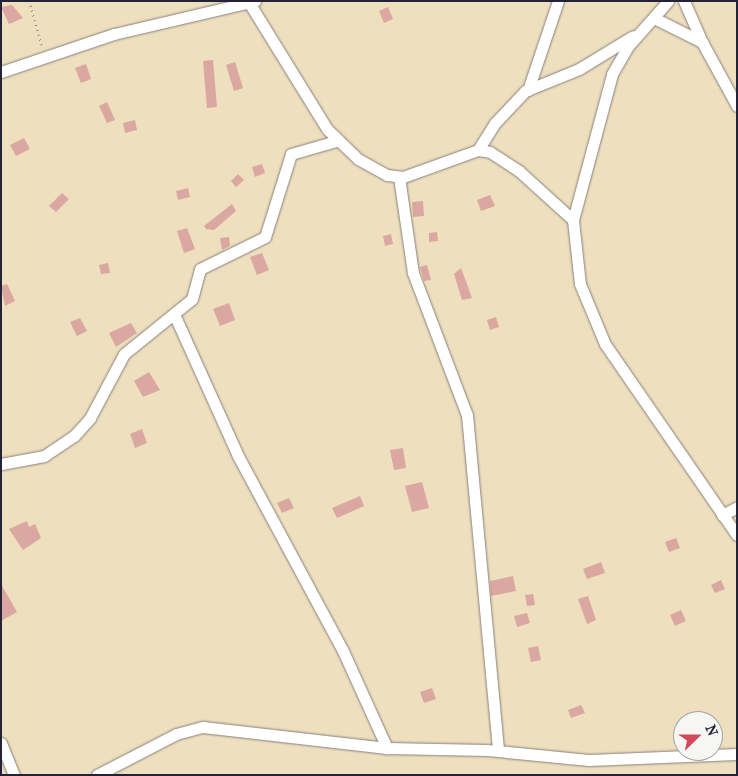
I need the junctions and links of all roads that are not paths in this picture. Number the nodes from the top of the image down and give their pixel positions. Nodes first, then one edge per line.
1 (558, 1) edge
2 (668, 1) edge
3 (684, 1) edge
4 (251, 2) edge
5 (654, 18) junction
6 (641, 32) junction
7 (702, 42) junction
8 (1, 72) edge
9 (528, 90) junction
10 (737, 106) edge
11 (336, 141) junction
12 (478, 150) junction
13 (399, 177) junction
14 (573, 220) junction
15 (174, 314) junction
16 (1, 464) edge
17 (737, 507) edge
18 (722, 515) junction
19 (737, 535) edge
20 (1, 743) edge
21 (387, 748) junction
22 (498, 751) junction
23 (737, 754) edge
24 (14, 775) edge
25 (97, 775) edge

1 - 9 street
2 - 5 street
3 - 7 street
4 - 8 street
4 - 11 street
5 - 6 street
5 - 7 street
6 - 9 street
6 - 14 street
7 - 10 street
9 - 12 street
11 - 13 street
11 - 15 street
12 - 13 street
12 - 14 street
13 - 22 street
14 - 18 street
15 - 16 street
15 - 21 street
17 - 18 street
18 - 19 street
20 - 24 street
21 - 22 street
21 - 25 street
22 - 23 street

